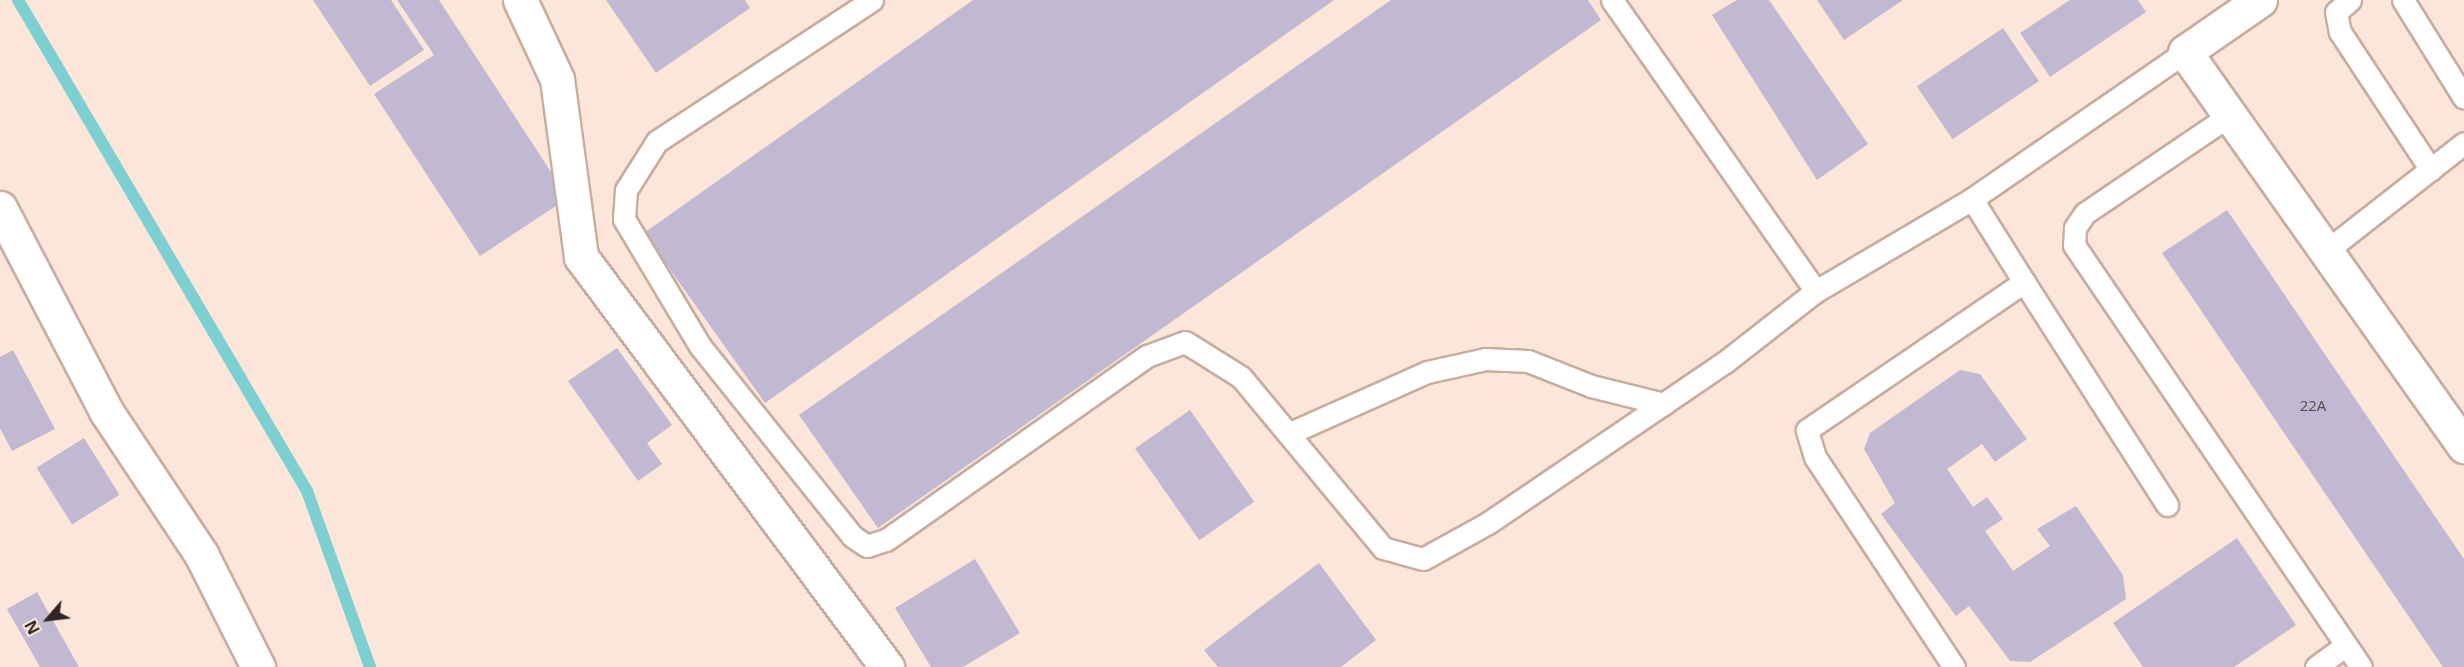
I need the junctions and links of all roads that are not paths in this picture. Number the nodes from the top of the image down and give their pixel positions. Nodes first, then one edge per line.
1 (520, 0) edge
2 (872, 0) edge
3 (1612, 0) edge
4 (2260, 0) edge
5 (2350, 0) edge
6 (2403, 0) edge
7 (2185, 52) junction
8 (2464, 98) edge
9 (2230, 115) junction
10 (2464, 143) edge
11 (2432, 170) junction
12 (1972, 199) junction
13 (0, 208) edge
14 (2326, 252) junction
15 (2024, 282) junction
16 (1816, 291) junction
17 (1664, 404) junction
18 (1290, 433) junction
19 (2464, 446) edge
20 (2166, 505) dead end
21 (2346, 645) junction
22 (258, 667) edge
23 (887, 667) edge
24 (1954, 667) edge
25 (2316, 667) edge
26 (2361, 667) edge

1 - 23 street
2 - 18 lane
3 - 16 lane
4 - 7 street
5 - 11 lane
6 - 8 lane
7 - 9 street
7 - 12 lane
9 - 14 street
9 - 21 lane
10 - 11 lane
11 - 14 lane
12 - 15 lane
12 - 16 lane
13 - 22 street
14 - 19 street
15 - 20 lane
15 - 24 lane
16 - 17 lane
17 - 18 lane
17 - 18 lane
21 - 25 lane
21 - 26 lane

